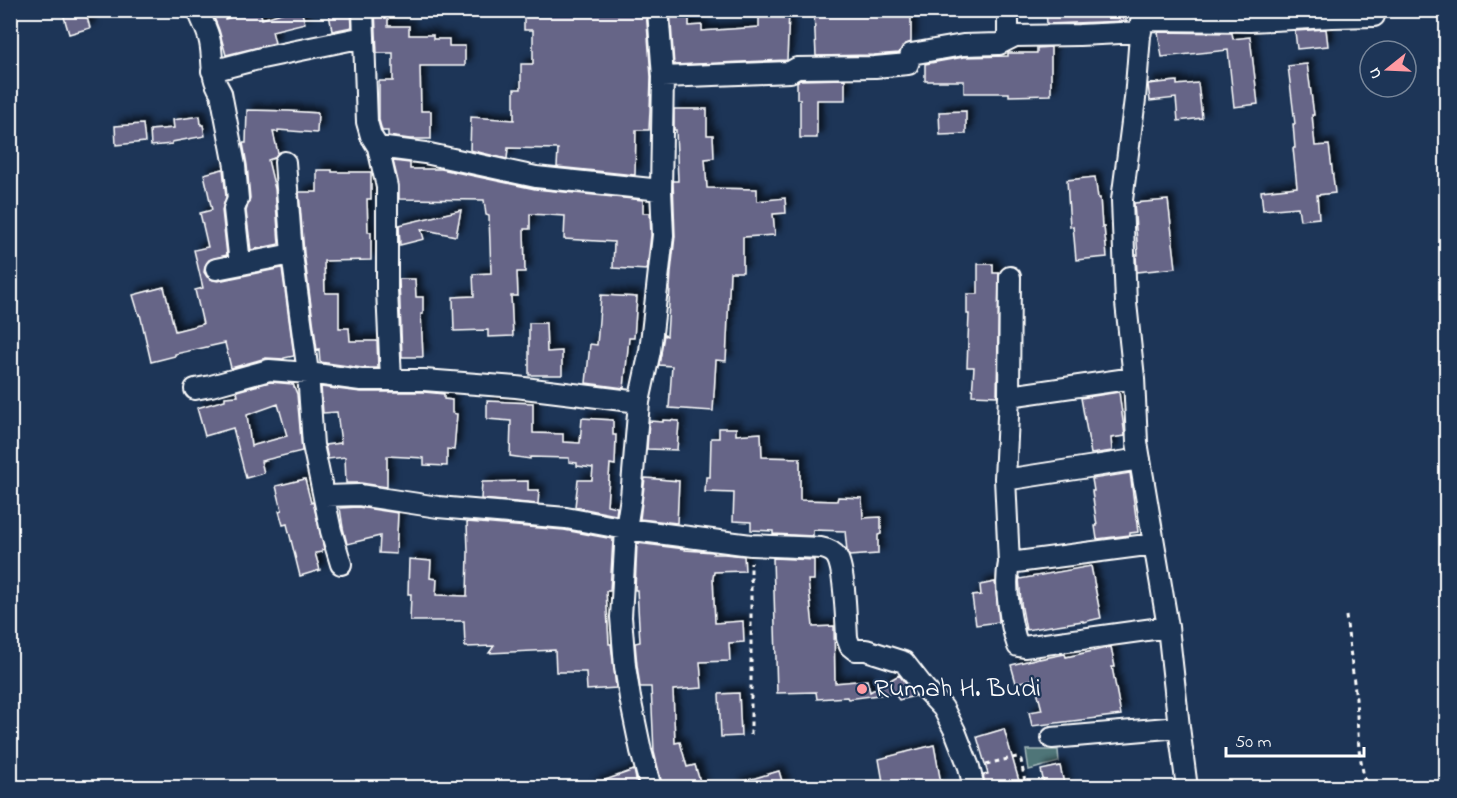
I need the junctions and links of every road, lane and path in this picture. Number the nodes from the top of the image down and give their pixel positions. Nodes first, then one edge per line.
1 (198, 10) edge
2 (363, 10) edge
3 (658, 10) edge
4 (1008, 10) edge
5 (1250, 16) edge
6 (1374, 16) dead end
7 (1142, 21) edge
8 (364, 37) junction
9 (1008, 39) junction
10 (212, 71) junction
11 (663, 77) junction
12 (378, 147) junction
13 (285, 162) dead end
14 (662, 190) junction
15 (292, 254) junction
16 (240, 264) junction
17 (216, 269) dead end
18 (1010, 277) dead end
19 (308, 373) junction
20 (1134, 378) junction
21 (391, 380) junction
22 (195, 389) dead end
23 (1009, 396) junction
24 (639, 402) junction
25 (1140, 459) junction
26 (1005, 478) junction
27 (325, 496) junction
28 (626, 529) junction
29 (1154, 544) junction
30 (751, 545) junction
31 (1009, 563) junction
32 (341, 564) dead end
33 (1346, 616) dead end
34 (1168, 627) junction
35 (1179, 727) junction
36 (751, 735) dead end
37 (1053, 738) dead end
38 (969, 767) junction
39 (651, 788) edge
40 (974, 788) edge
41 (1026, 788) edge
42 (1187, 788) edge
43 (1366, 788) edge

1 - 10 street
2 - 8 street
3 - 11 street
4 - 9 street
5 - 6 street
5 - 7 street
7 - 9 street
7 - 20 street
8 - 10 street
8 - 12 street
9 - 11 street
10 - 16 street
11 - 14 street
12 - 14 street
12 - 21 street
13 - 15 street
14 - 24 street
15 - 16 street
15 - 19 street
16 - 17 street
18 - 23 street
19 - 21 street
19 - 22 street
19 - 27 street
20 - 23 street
20 - 25 street
21 - 24 street
23 - 26 street
24 - 28 street
25 - 26 street
25 - 29 street
26 - 31 street
27 - 28 street
27 - 32 street
28 - 30 street
28 - 39 street
29 - 31 street
29 - 34 street
30 - 36 path
30 - 38 street
31 - 34 street
33 - 43 path
34 - 35 street
35 - 37 street
35 - 42 street
38 - 40 street
38 - 41 path

